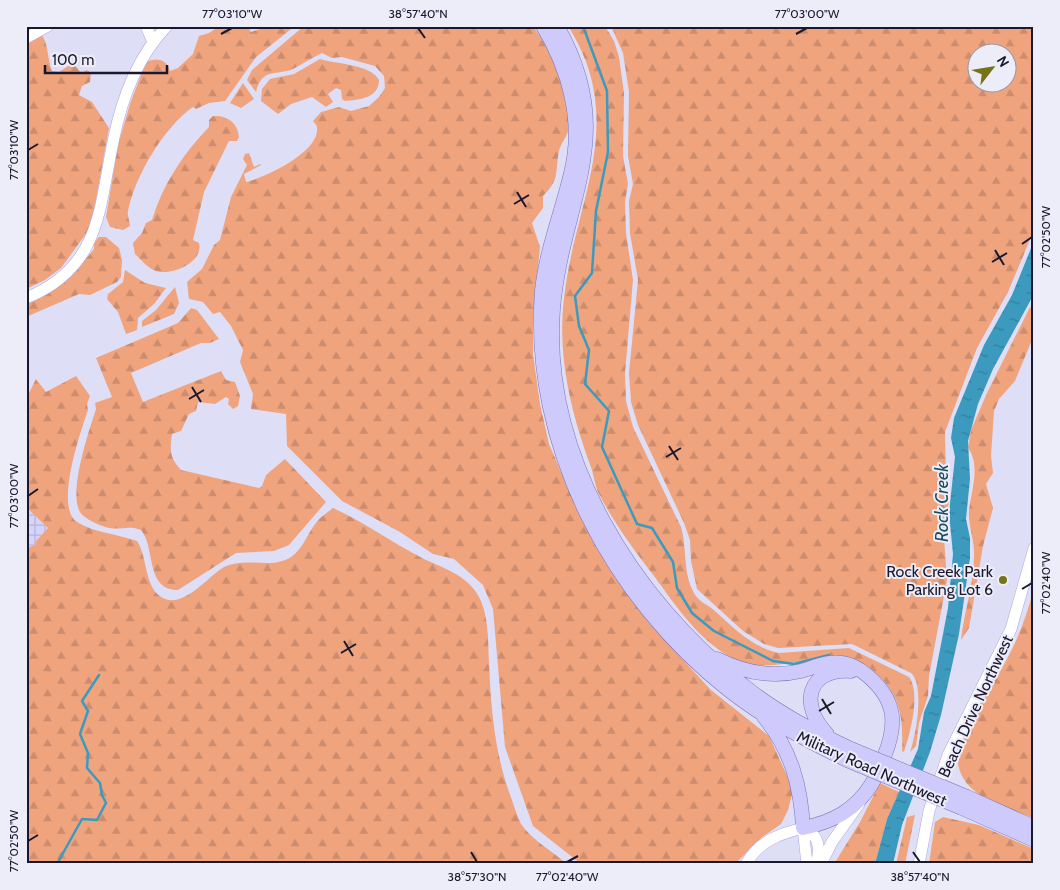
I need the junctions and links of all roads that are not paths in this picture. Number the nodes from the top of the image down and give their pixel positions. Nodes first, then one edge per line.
1 (48, 26) edge
2 (146, 26) edge
3 (167, 26) edge
4 (543, 26) edge
5 (557, 26) edge
6 (26, 38) edge
7 (153, 42) junction
8 (26, 298) edge
9 (1034, 548) edge
10 (703, 651) junction
11 (864, 673) junction
12 (751, 706) junction
13 (832, 740) junction
14 (849, 754) junction
15 (860, 802) junction
16 (965, 803) junction
17 (1034, 827) edge
18 (803, 828) junction
19 (1034, 840) edge
20 (746, 864) edge
21 (807, 864) edge
22 (816, 864) edge
23 (822, 864) edge
24 (918, 864) edge

1 - 6 street
2 - 7 street
3 - 7 street
4 - 12 main road, Military Road Northwest
5 - 10 main road, Military Road Northwest
7 - 8 street
9 - 24 street, Beach Drive Northwest
10 - 11 main road
10 - 13 main road, Military Road Northwest
11 - 13 main road
11 - 15 main road
12 - 14 main road, Military Road Northwest
12 - 18 main road
13 - 14 main road, Military Road Northwest
14 - 16 main road, Military Road Northwest, bridge
15 - 18 main road
15 - 23 street
16 - 17 main road, Military Road Northwest
16 - 19 main road, Military Road Northwest
18 - 20 street
18 - 21 street
18 - 22 street

